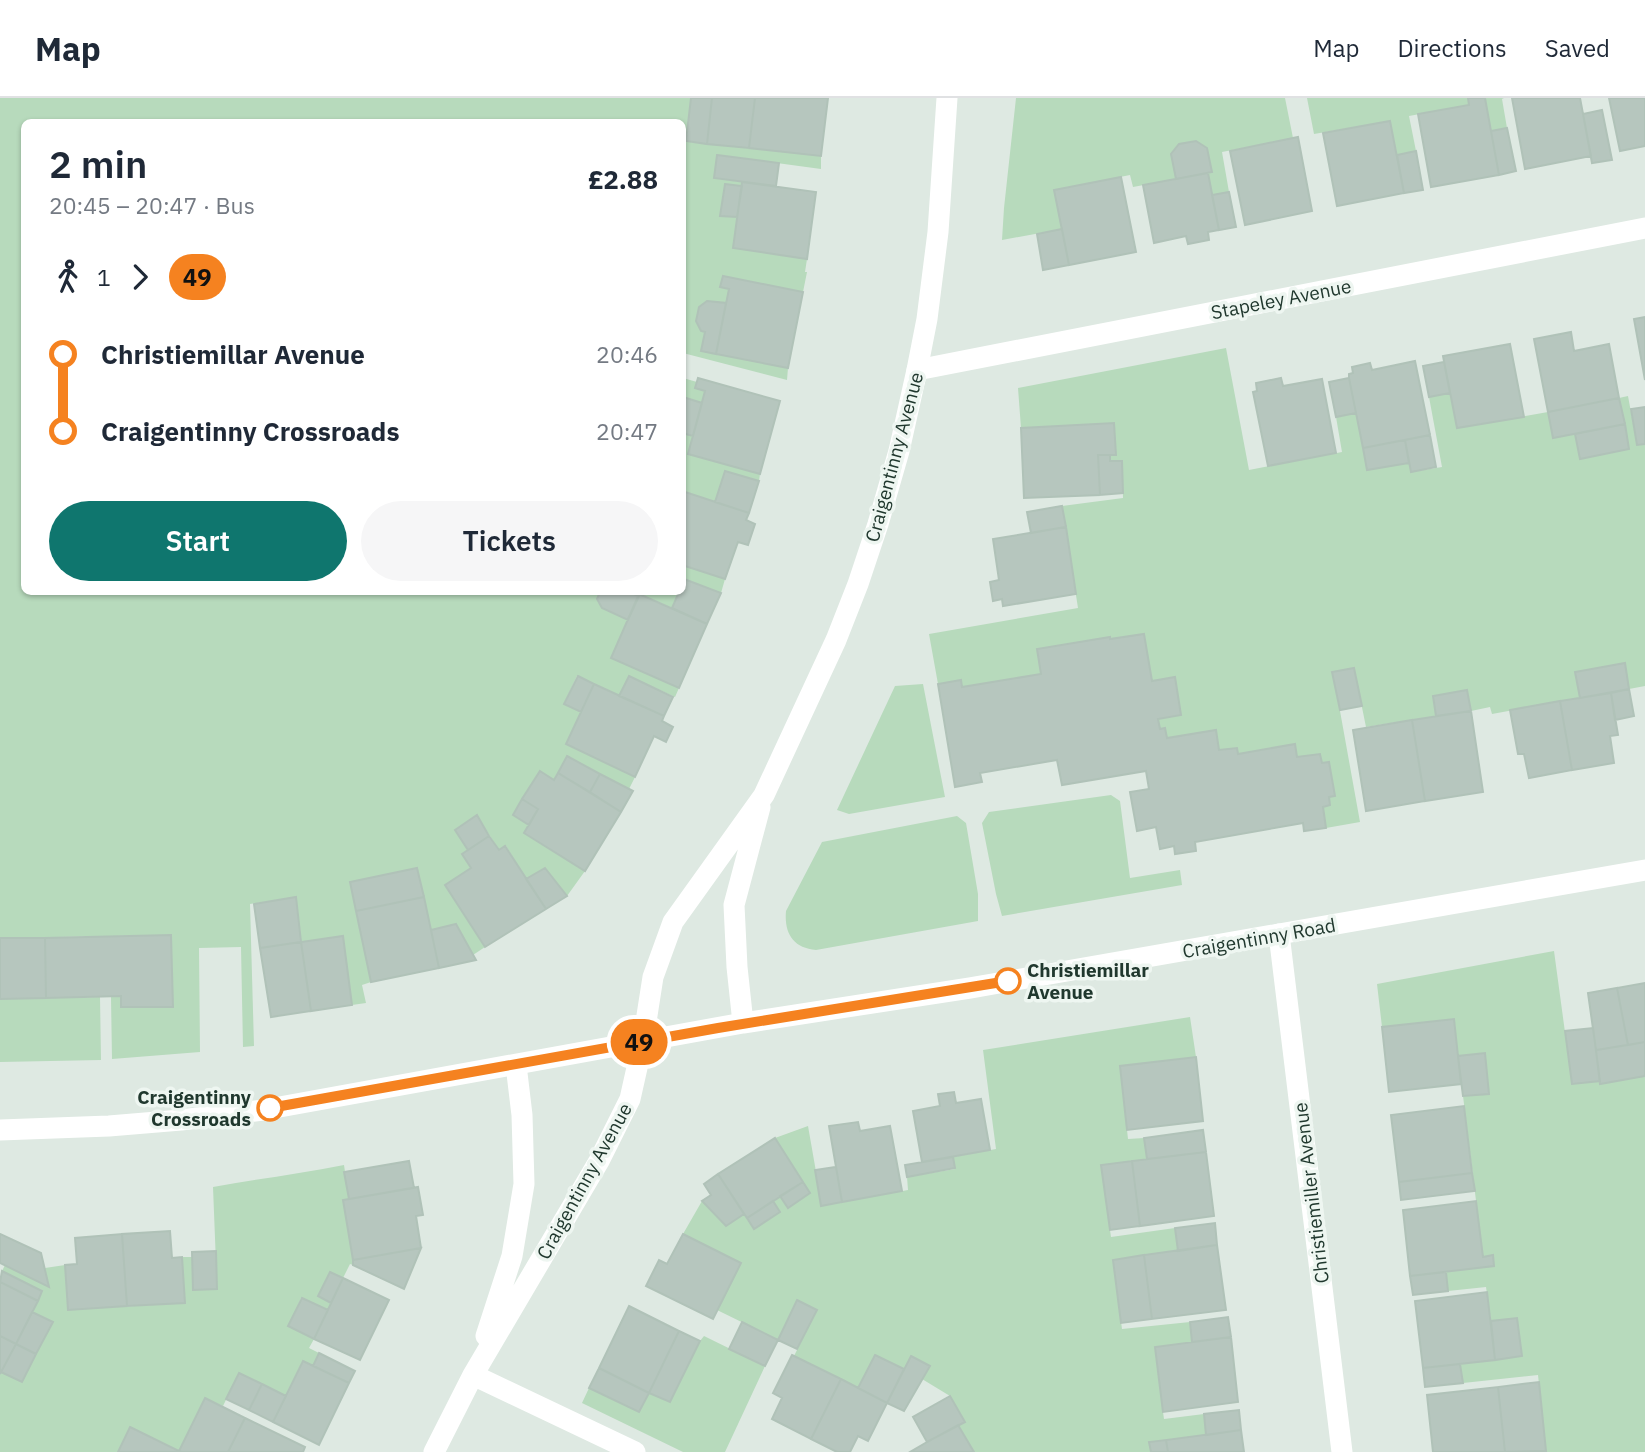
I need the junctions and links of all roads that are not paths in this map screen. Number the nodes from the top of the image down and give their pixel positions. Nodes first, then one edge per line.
1 (947, 98) edge
2 (1645, 228) edge
3 (918, 370) junction
4 (764, 795) junction
5 (1645, 870) edge
6 (1279, 934) junction
7 (743, 1023) junction
8 (643, 1041) junction
9 (516, 1065) junction
10 (0, 1130) edge
11 (473, 1375) junction
12 (434, 1452) edge
13 (635, 1452) edge
14 (1342, 1452) edge

1 - 3 street, Craigentinny Avenue
2 - 3 street, Stapeley Avenue
3 - 4 street, Craigentinny Avenue
4 - 7 street, Craigentinny Avenue
4 - 8 street, Craigentinny Avenue
5 - 6 street, Craigentinny Road
6 - 7 street, Craigentinny Road
6 - 14 street, Christiemiller Avenue
7 - 8 street, Craigentinny Road
8 - 9 street, Craigentinny Road
8 - 11 street, Craigentinny Avenue
9 - 10 street, Craigentinny Road
9 - 11 street, Craigentinny Avenue
11 - 12 street, Craigentinny Avenue
11 - 13 street

